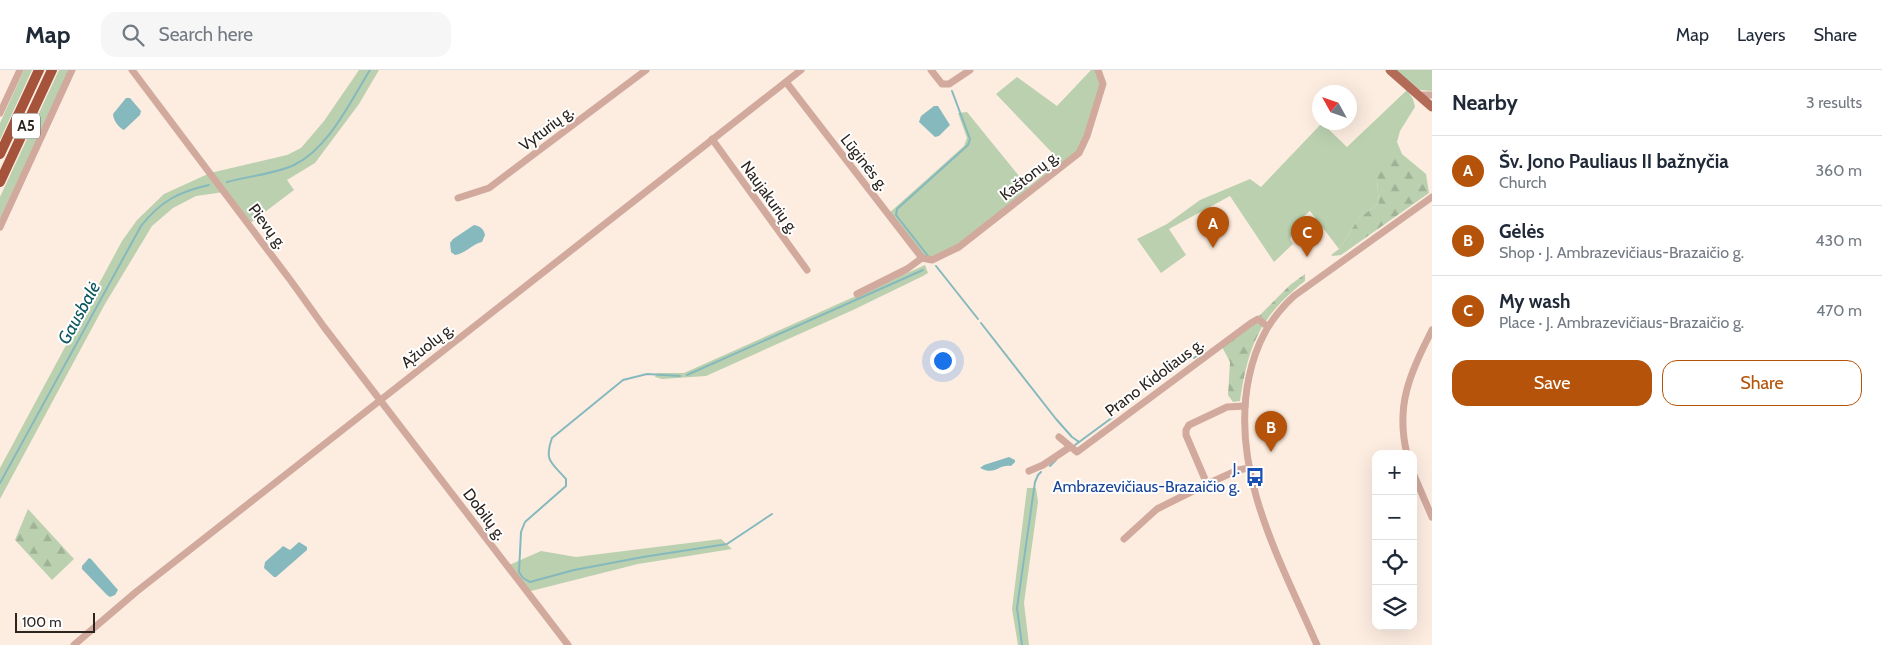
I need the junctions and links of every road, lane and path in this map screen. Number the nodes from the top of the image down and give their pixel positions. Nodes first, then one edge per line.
1 (20, 70) edge
2 (39, 70) edge
3 (52, 70) edge
4 (72, 70) edge
5 (132, 70) edge
6 (646, 70) edge
7 (801, 70) edge
8 (931, 70) edge
9 (970, 70) edge
10 (1098, 70) edge
11 (1390, 70) edge
12 (786, 82) junction
13 (1418, 95) junction
14 (1432, 95) edge
15 (1432, 105) edge
16 (0, 113) edge
17 (712, 139) junction
18 (0, 154) edge
19 (0, 182) edge
20 (1432, 197) edge
21 (458, 198) dead end
22 (0, 228) edge
23 (922, 258) junction
24 (807, 270) dead end
25 (857, 294) dead end
26 (1268, 326) junction
27 (1432, 330) edge
28 (380, 399) junction
29 (1245, 406) junction
30 (1059, 437) dead end
31 (1070, 447) junction
32 (1406, 450) edge
33 (1249, 468) junction
34 (1029, 471) dead end
35 (1417, 482) edge
36 (1207, 484) junction
37 (1432, 517) edge
38 (1124, 539) dead end
39 (74, 645) edge
40 (568, 645) edge
41 (1317, 645) edge

1 - 16 street
2 - 18 highway, A5
3 - 19 highway, A5
4 - 22 street
5 - 28 street, Pievų g.
6 - 21 street, Vyturių g.
7 - 12 street, Ąžuolų g.
8 - 9 street
10 - 23 street, Kaštonų g.
11 - 13 main road
12 - 17 street, Ąžuolų g.
12 - 23 street, Lūginės g.
13 - 14 street
13 - 15 main road
17 - 24 street, Naujakurių g.
17 - 28 street, Ąžuolų g.
20 - 26 street
23 - 25 street
26 - 29 street
26 - 31 street, Prano Kidoliaus g.
27 - 32 street
28 - 39 street, Ąžuolų g.
28 - 40 street, Dobilų g.
29 - 33 street
29 - 36 street
30 - 31 street
31 - 34 street
33 - 36 street
33 - 41 street
35 - 37 street
36 - 38 street

